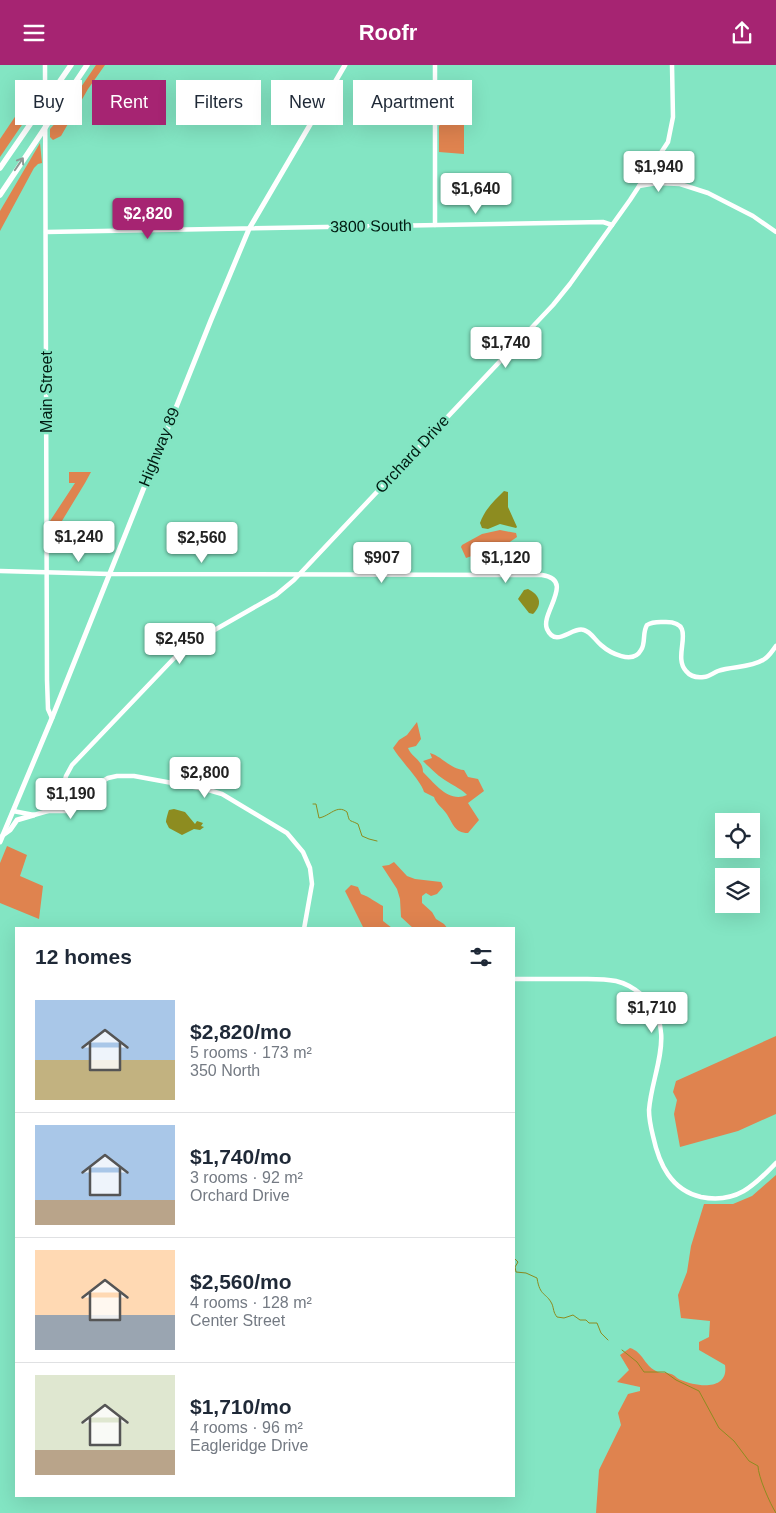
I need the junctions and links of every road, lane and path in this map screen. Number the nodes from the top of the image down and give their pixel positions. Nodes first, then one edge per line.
1 (46, 65) edge
2 (71, 65) edge
3 (87, 65) edge
4 (345, 65) edge
5 (435, 65) edge
6 (672, 65) edge
7 (0, 168) edge
8 (646, 176) junction
9 (657, 183) junction
10 (639, 186) junction
11 (0, 195) edge
12 (435, 225) junction
13 (612, 225) junction
14 (249, 229) junction
15 (46, 232) junction
16 (776, 232) edge
17 (309, 564) junction
18 (0, 571) edge
19 (47, 572) junction
20 (109, 574) junction
21 (300, 574) junction
22 (315, 574) junction
23 (776, 646) edge
24 (52, 718) junction
25 (65, 781) junction
26 (86, 795) junction
27 (69, 798) junction
28 (59, 801) junction
29 (73, 806) junction
30 (60, 810) junction
31 (13, 811) junction
32 (48, 811) junction
33 (34, 815) junction
34 (3, 835) junction
35 (0, 842) edge
36 (304, 927) edge
37 (515, 979) edge
38 (776, 1163) edge

1 - 15 main road, Main Street
2 - 7 highway
11 -> 3 highway
4 - 14 main road, Highway 89
5 - 12 main road
6 - 8 main road, Orchard Drive
8 - 9 main road
8 - 10 main road, Orchard Drive
9 - 10 main road
9 - 16 main road
10 - 13 main road, Orchard Drive
12 - 13 main road, 3800 South
12 - 14 main road, 3800 South
13 - 17 main road, Orchard Drive
14 - 15 main road, 3800 South
14 - 20 main road, Highway 89
15 - 19 main road, Main Street
17 - 21 main road, Orchard Drive
17 - 22 main road
18 - 19 main road
19 - 20 main road
19 - 24 main road, Main Street
20 - 21 main road
20 - 24 main road, Highway 89
21 - 22 main road
21 - 25 main road, Orchard Drive
22 - 23 main road
24 - 31 main road, Highway 89
25 - 27 main road
25 - 28 main road, Orchard Drive
26 - 27 main road
26 - 29 main road
26 - 36 main road
27 - 28 main road
27 - 29 main road
28 - 30 main road
28 - 32 main road
29 - 30 main road
30 - 32 main road
31 - 33 main road
31 - 34 main road, Highway 89
32 - 33 main road
33 - 34 main road
34 - 35 main road, Highway 89
37 - 38 main road

